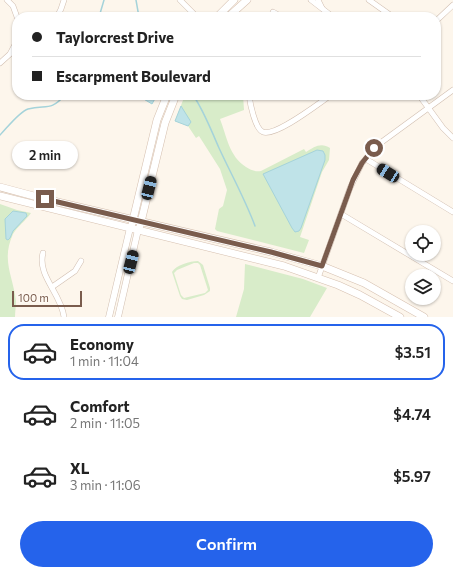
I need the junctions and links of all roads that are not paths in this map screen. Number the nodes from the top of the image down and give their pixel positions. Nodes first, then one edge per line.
1 (8, 0) edge
2 (64, 0) edge
3 (180, 0) edge
4 (234, 0) edge
5 (247, 0) edge
6 (311, 0) edge
7 (318, 0) edge
8 (369, 0) edge
9 (453, 5) edge
10 (323, 9) junction
11 (15, 12) edge
12 (60, 12) edge
13 (192, 12) edge
14 (222, 12) edge
15 (234, 12) edge
16 (326, 12) edge
17 (386, 12) edge
18 (441, 16) edge
19 (12, 50) edge
20 (0, 63) edge
21 (453, 90) edge
22 (441, 99) edge
23 (165, 100) edge
24 (174, 100) edge
25 (250, 100) edge
26 (324, 100) edge
27 (422, 100) edge
28 (439, 100) edge
29 (428, 108) junction
30 (453, 138) edge
31 (366, 159) junction
32 (0, 187) edge
33 (27, 195) junction
34 (0, 196) edge
35 (25, 203) junction
36 (453, 212) edge
37 (341, 214) junction
38 (133, 220) junction
39 (141, 222) junction
40 (130, 228) junction
41 (138, 230) junction
42 (43, 253) dead end
43 (81, 261) dead end
44 (322, 266) junction
45 (318, 278) junction
46 (453, 281) edge
47 (52, 287) junction
48 (64, 317) edge
49 (109, 317) edge
50 (118, 317) edge
51 (400, 317) edge
52 (424, 317) edge

1 - 11 street
2 - 12 street
3 - 13 street
4 - 14 main road
5 - 15 main road
6 - 10 street
7 - 10 street
8 - 17 street
9 - 18 street
10 - 16 street
19 - 20 street
21 - 22 street
23 - 38 main road
24 - 39 main road
25 - 26 street
27 - 29 street
28 - 29 street
29 - 30 street
29 - 31 street
31 - 36 street
31 - 37 street
32 - 33 main road
33 - 35 main road
33 - 38 main road
34 - 35 main road
35 - 40 main road
37 - 44 street
37 - 46 street
38 - 39 main road
38 - 40 main road
39 - 41 main road
39 - 44 main road
40 - 41 main road
40 - 49 street
41 - 45 main road
41 - 50 street
42 - 47 street
43 - 47 street
44 - 45 street
44 - 52 main road
45 - 51 main road
47 - 48 street

